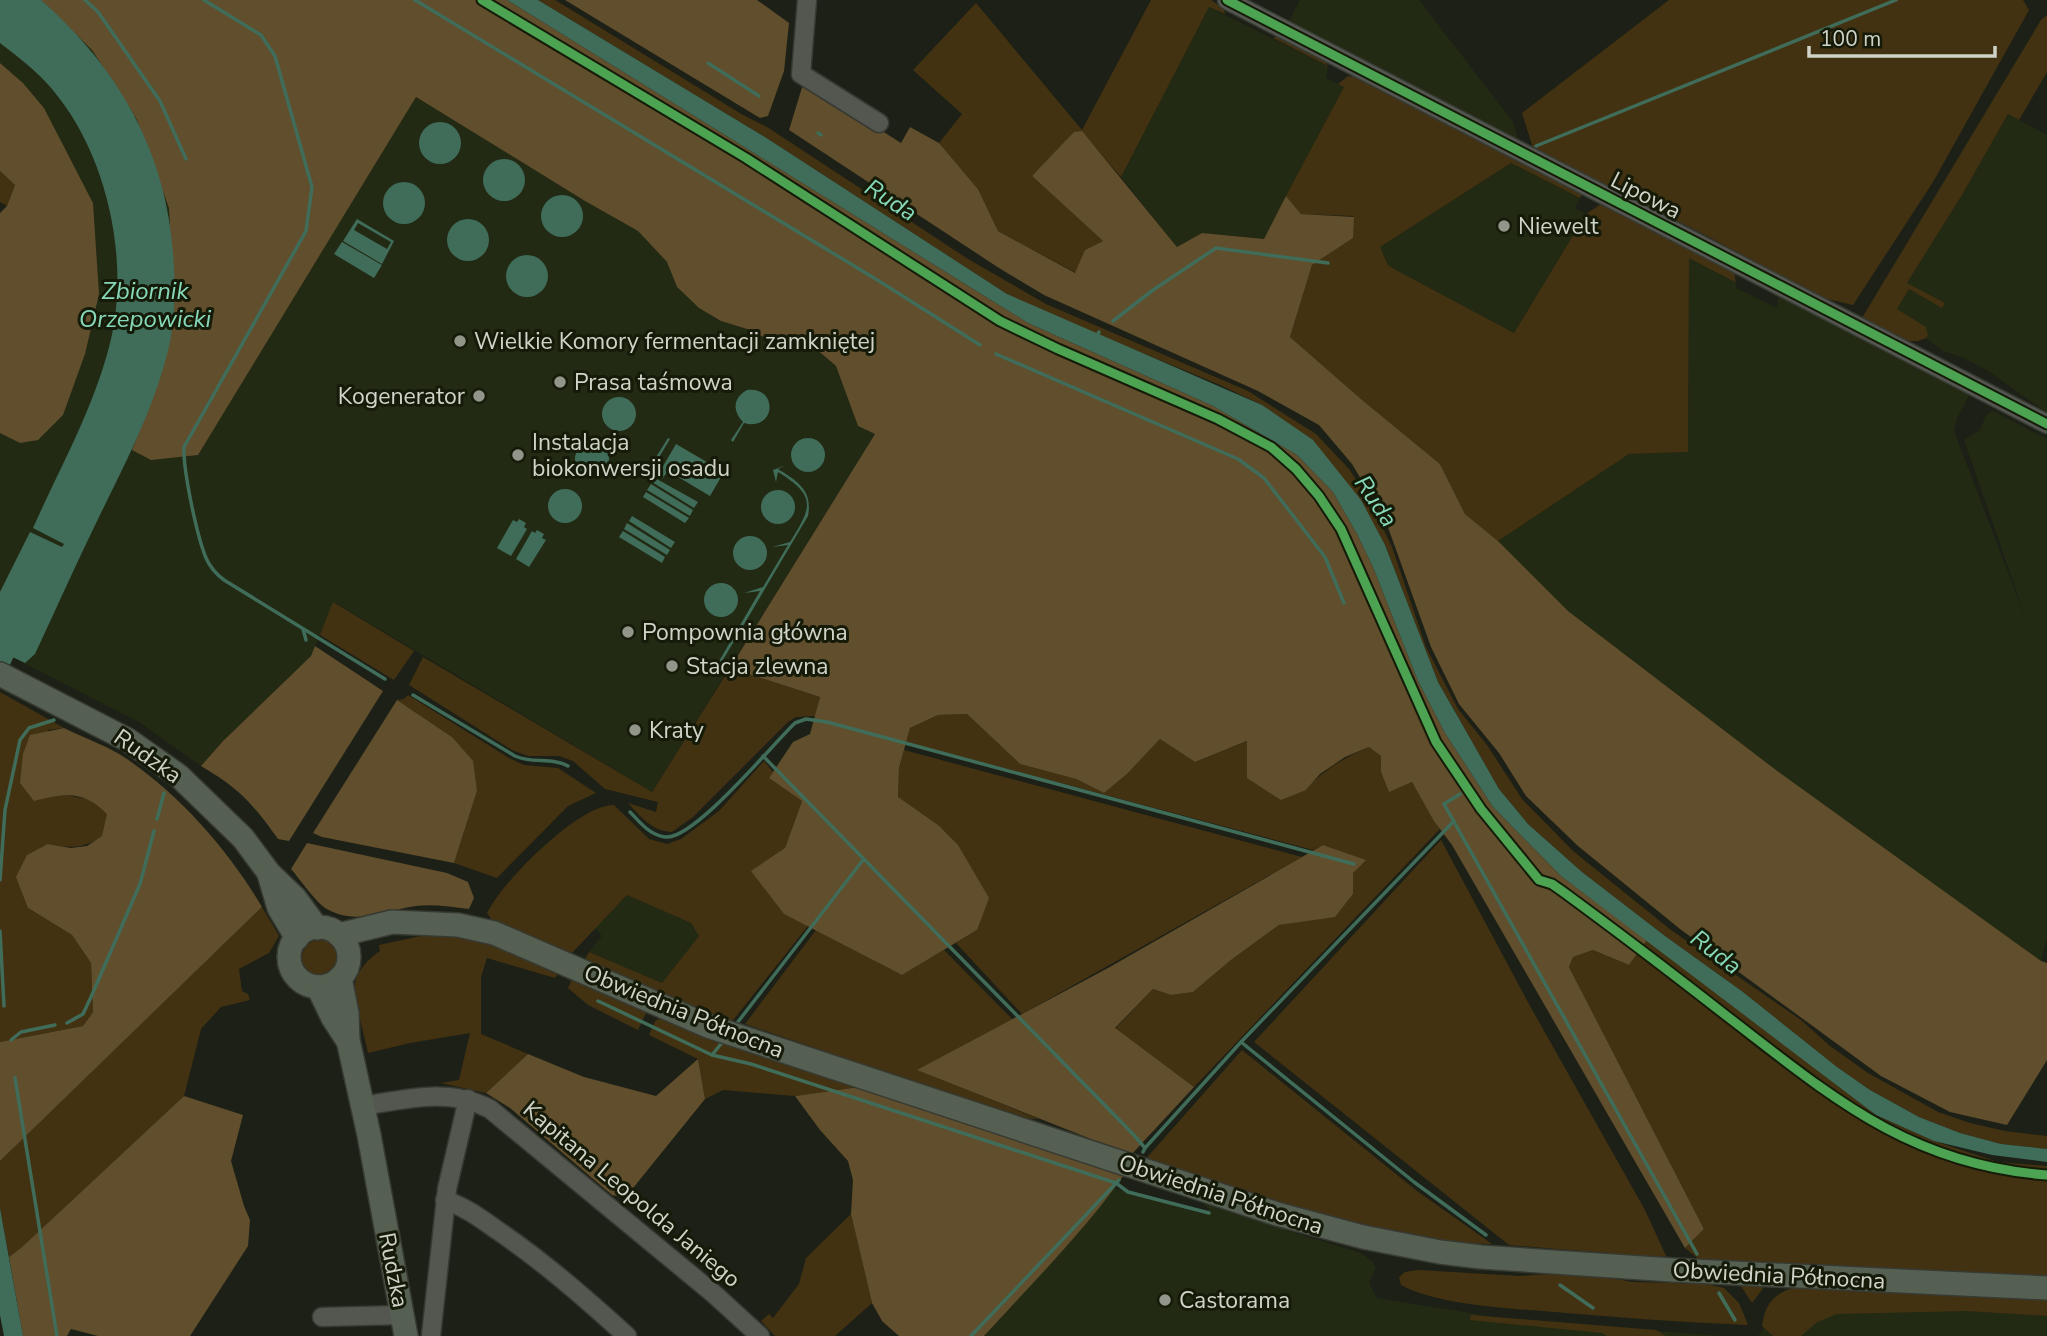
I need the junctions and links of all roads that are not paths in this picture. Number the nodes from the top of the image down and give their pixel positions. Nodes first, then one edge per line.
1 (807, 0) edge
2 (1227, 0) edge
3 (879, 123) dead end
4 (2047, 424) edge
5 (8, 678) edge
6 (307, 933) junction
7 (344, 944) junction
8 (341, 978) junction
9 (318, 987) junction
10 (348, 1040) junction
11 (468, 1099) junction
12 (363, 1105) junction
13 (445, 1200) junction
14 (2047, 1287) edge
15 (323, 1317) dead end
16 (404, 1325) edge
17 (432, 1336) edge
18 (627, 1336) edge
19 (760, 1336) edge

1 - 3 street
2 - 4 street, Lipowa
5 - 6 main road, Rudzka
6 - 7 main road
6 - 9 main road
7 - 8 main road
7 - 14 main road, Obwiednia Północna
8 - 9 main road
8 - 10 main road, Rudzka
9 - 10 main road, Rudzka
10 - 12 main road, Rudzka
11 - 12 street, Kapitana Leopolda Janiego
11 - 13 street
11 - 19 street, Kapitana Leopolda Janiego
12 - 16 main road, Rudzka
13 - 17 street
13 - 18 street
15 - 16 street

